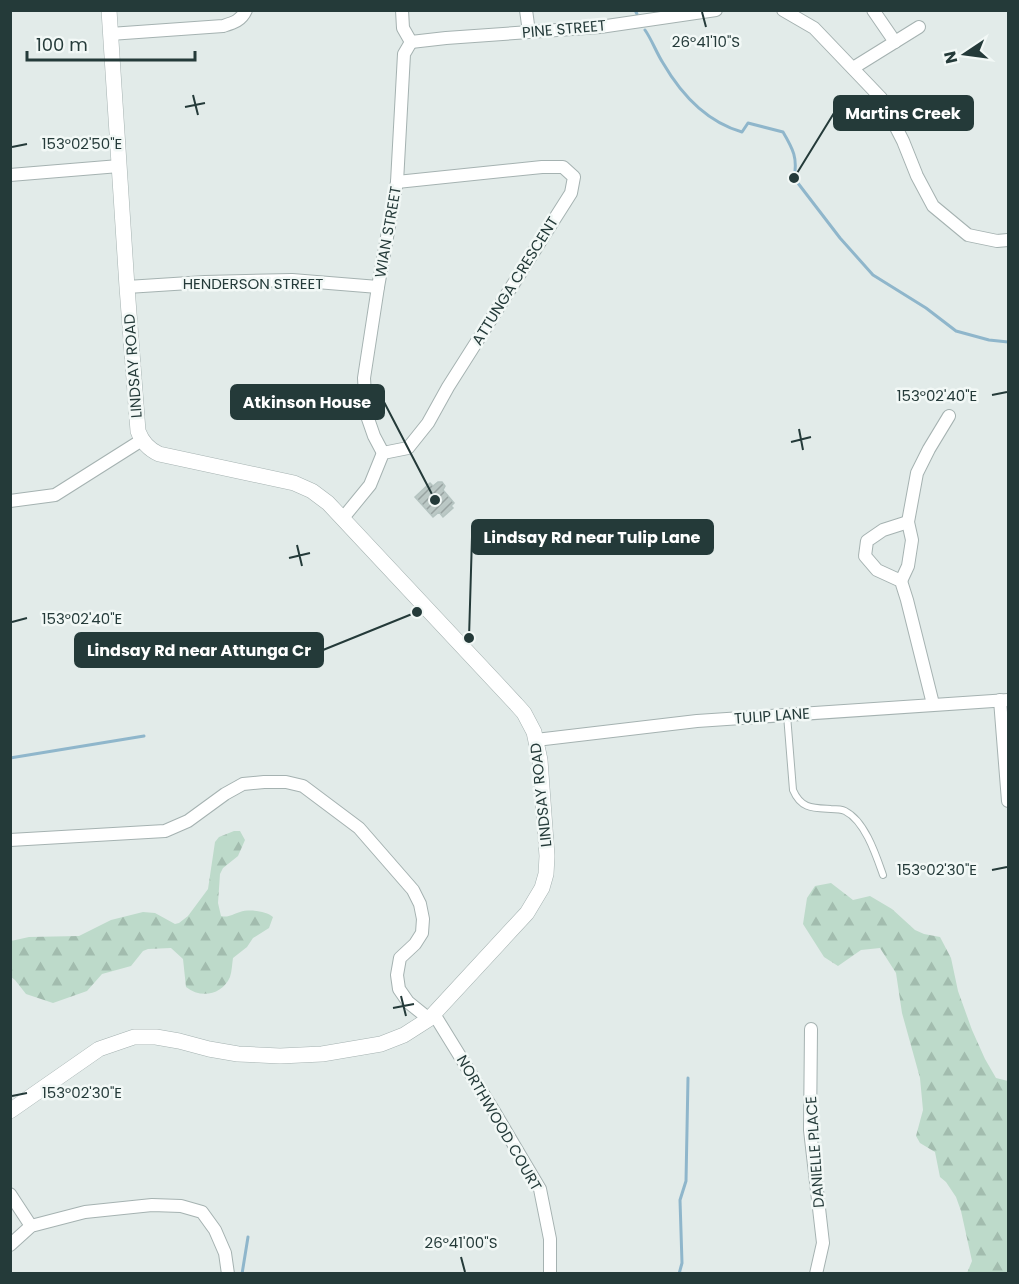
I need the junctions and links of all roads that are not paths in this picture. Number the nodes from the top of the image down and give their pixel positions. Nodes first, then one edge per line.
1 (109, 10) edge
2 (246, 10) edge
3 (402, 10) edge
4 (526, 10) edge
5 (716, 10) edge
6 (783, 10) edge
7 (873, 10) edge
8 (919, 27) dead end
9 (529, 32) junction
10 (111, 34) junction
11 (411, 42) junction
12 (895, 42) junction
13 (853, 68) junction
14 (118, 166) junction
15 (10, 175) edge
16 (398, 182) junction
17 (1008, 240) edge
18 (127, 287) junction
19 (378, 287) junction
20 (949, 416) dead end
21 (141, 440) junction
22 (383, 453) junction
23 (10, 501) edge
24 (343, 518) junction
25 (908, 522) junction
26 (901, 581) junction
27 (1004, 700) edge
28 (933, 704) junction
29 (787, 715) junction
30 (536, 740) junction
31 (1008, 801) edge
32 (10, 840) edge
33 (883, 875) dead end
34 (431, 1017) junction
35 (811, 1029) dead end
36 (10, 1111) edge
37 (10, 1194) edge
38 (31, 1226) junction
39 (10, 1245) edge
40 (228, 1274) edge
41 (550, 1274) edge
42 (816, 1274) edge

1 - 10 street, LINDSAY ROAD
2 - 10 street
3 - 11 street
4 - 9 street
5 - 9 street, PINE STREET
6 - 13 street
7 - 12 street
8 - 12 street
9 - 11 street, PINE STREET
10 - 14 street, LINDSAY ROAD
11 - 16 street, WIAN STREET
12 - 13 street
13 - 17 street
14 - 15 street
14 - 18 street, LINDSAY ROAD
16 - 19 street, WIAN STREET
16 - 22 street, ATTUNGA CRESCENT
18 - 19 street, HENDERSON STREET
18 - 21 street, LINDSAY ROAD
19 - 22 street, WIAN STREET
20 - 25 street
21 - 23 street
21 - 24 street, LINDSAY ROAD
22 - 24 street
24 - 30 street, LINDSAY ROAD
25 - 26 street
25 - 26 street
26 - 28 street
27 - 28 street, TULIP LANE
27 - 31 street
28 - 29 street, TULIP LANE
29 - 30 street, TULIP LANE
29 - 33 lane
30 - 34 street, LINDSAY ROAD
32 - 34 street, NORTHWOOD COURT
34 - 36 street, LINDSAY ROAD
34 - 41 street, NORTHWOOD COURT
35 - 42 street, DANIELLE PLACE
37 - 38 street
38 - 39 street
38 - 40 street

